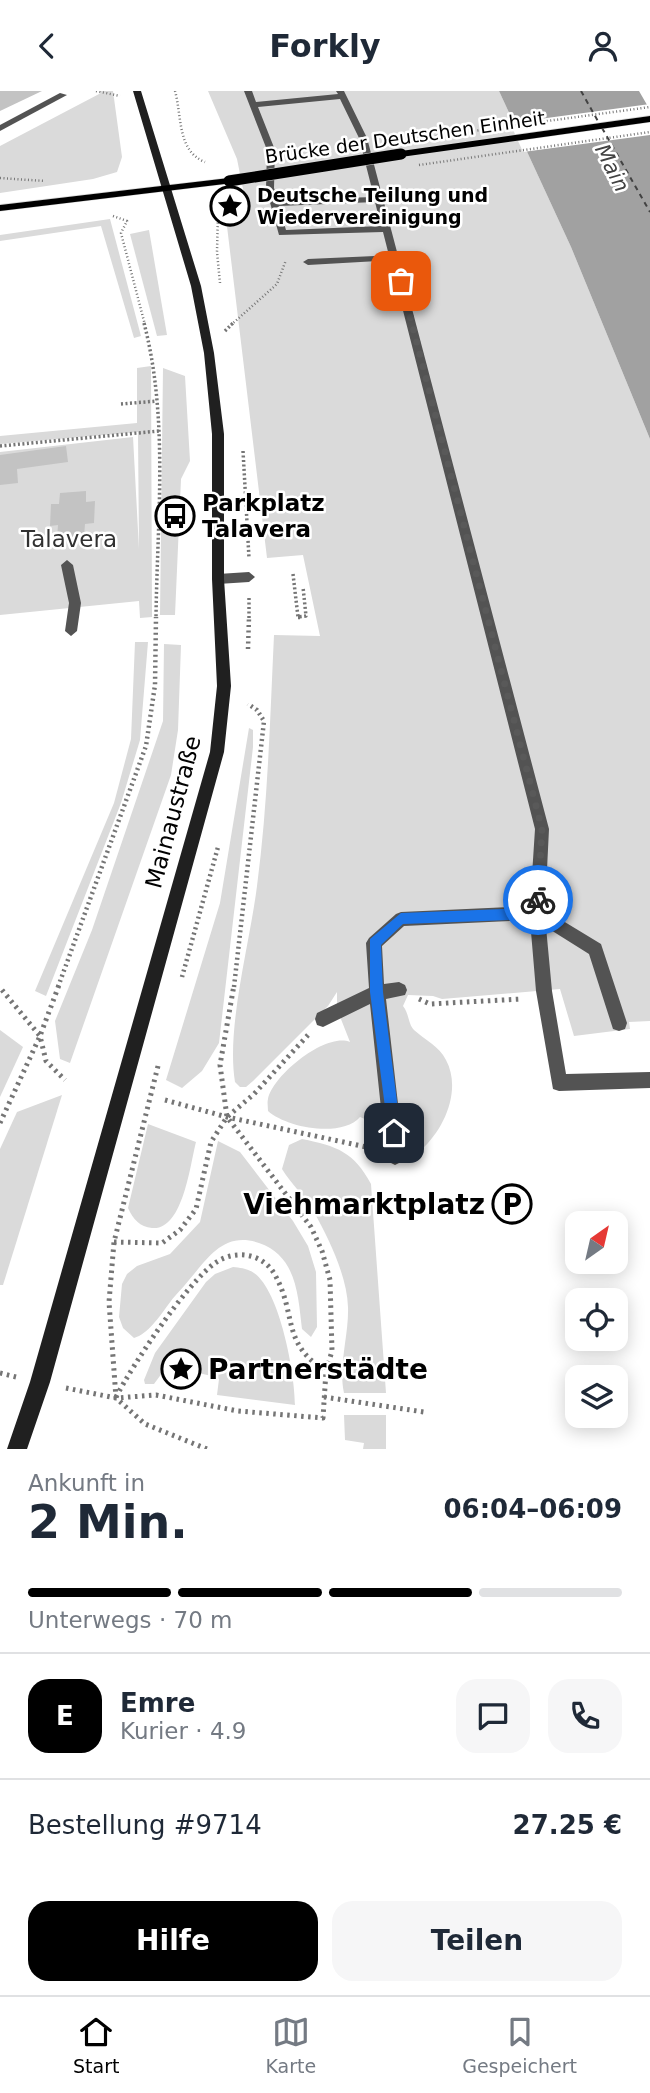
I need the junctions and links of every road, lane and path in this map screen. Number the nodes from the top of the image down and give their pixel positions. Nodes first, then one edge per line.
1 (96, 91) edge
2 (137, 91) edge
3 (175, 91) edge
4 (248, 91) edge
5 (59, 93) edge
6 (341, 93) edge
7 (121, 96) dead end
8 (253, 105) junction
9 (650, 107) edge
10 (650, 119) edge
11 (0, 128) edge
12 (650, 132) edge
13 (416, 139) dead end
14 (200, 162) dead end
15 (408, 166) dead end
16 (0, 178) edge
17 (55, 183) dead end
18 (166, 188) junction
19 (379, 199) junction
20 (274, 203) junction
21 (0, 208) edge
22 (218, 212) dead end
23 (127, 221) dead end
24 (387, 229) junction
25 (282, 233) junction
26 (375, 259) dead end
27 (308, 262) dead end
28 (220, 292) dead end
29 (223, 318) dead end
30 (157, 401) junction
31 (121, 404) dead end
32 (159, 431) junction
33 (0, 446) edge
34 (67, 565) dead end
35 (293, 573) dead end
36 (249, 577) dead end
37 (218, 579) junction
38 (303, 587) dead end
39 (71, 631) dead end
40 (246, 716) dead end
41 (220, 837) dead end
42 (537, 913) junction
43 (182, 978) dead end
44 (2, 990) dead end
45 (377, 992) junction
46 (404, 993) joint
47 (545, 998) junction
48 (323, 1019) joint
49 (619, 1023) dead end
50 (40, 1037) junction
51 (160, 1056) dead end
52 (65, 1080) dead end
53 (650, 1080) edge
54 (165, 1100) dead end
55 (227, 1117) junction
56 (0, 1123) edge
57 (395, 1156) joint
58 (114, 1242) junction
59 (326, 1371) junction
60 (40, 1382) junction
61 (324, 1397) junction
62 (116, 1398) junction
63 (424, 1412) dead end
64 (17, 1449) edge
65 (207, 1449) edge

1 - 7 path
2 - 18 main road, Mainaustraße
3 - 14 path
4 - 8 street
5 - 11 street
6 - 8 street
6 - 19 street
8 - 20 street
9 - 13 path, bridge
10 - 18 main road, Brücke der Deutschen Einheit, bridge
12 - 15 path, bridge
16 - 17 path
18 - 21 main road, Brücke der Deutschen Einheit
18 - 37 main road, Mainaustraße
19 - 20 street
19 - 24 street
20 - 25 street
22 - 28 path
23 - 30 path
24 - 25 street
24 - 42 street
25 - 29 path
26 - 27 street
30 - 31 path
30 - 32 path
32 - 33 path
32 - 50 path
34 - 39 street
35 - 38 path
36 - 37 street
37 - 60 main road, Mainaustraße
40 - 55 path
41 - 43 path
42 - 45 street
42 - 47 street
42 - 49 street
44 - 50 path
45 - 46 street
45 - 48 street
45 - 57 street
46 - 47 path
47 - 53 street
48 - 55 path
50 - 52 path
50 - 56 path
51 - 58 path
54 - 55 path
55 - 57 path
55 - 58 path
55 - 59 path
58 - 62 path
59 - 61 path
59 - 62 path
60 - 62 path
60 - 64 main road, Mainaustraße
61 - 62 path
61 - 63 path
62 - 65 path

